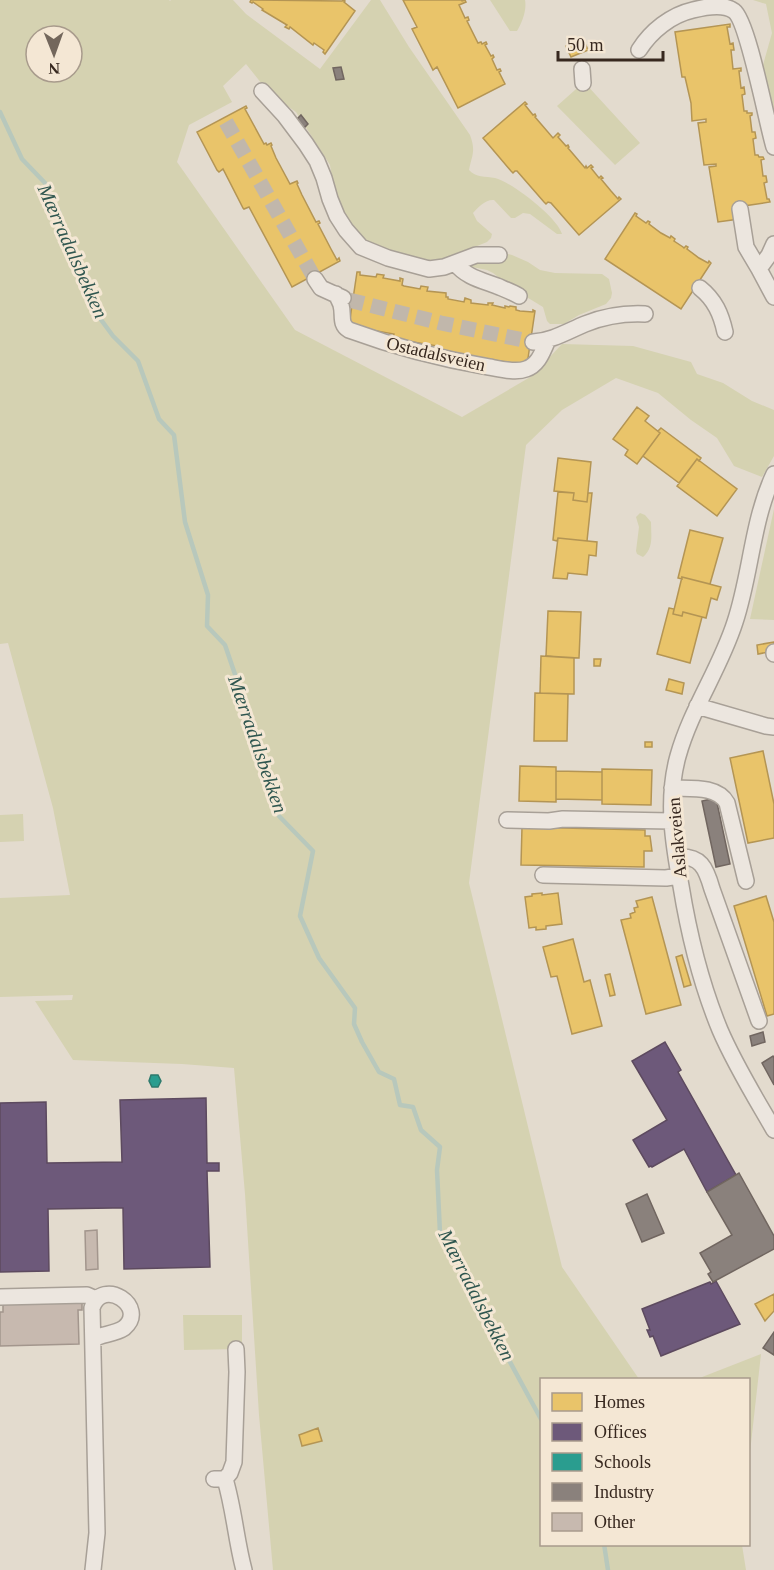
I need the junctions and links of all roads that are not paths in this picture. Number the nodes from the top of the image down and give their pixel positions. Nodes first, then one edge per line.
1 (639, 50) dead end
2 (262, 91) dead end
3 (774, 147) edge
4 (740, 209) dead end
5 (774, 244) edge
6 (499, 255) dead end
7 (455, 263) junction
8 (759, 269) junction
9 (315, 279) tunnel mouth
10 (700, 288) dead end
11 (519, 296) dead end
12 (774, 297) edge
13 (645, 314) dead end
14 (725, 332) dead end
15 (774, 474) edge
16 (697, 706) junction
17 (774, 727) edge
18 (672, 788) junction
19 (507, 820) dead end
20 (671, 821) junction
21 (676, 857) junction
22 (543, 875) dead end
23 (679, 876) junction
24 (746, 880) dead end
25 (759, 1021) dead end
26 (774, 1130) edge
27 (0, 1297) edge
28 (96, 1299) junction
29 (93, 1339) junction
30 (236, 1349) dead end
31 (93, 1570) edge
32 (244, 1570) edge

1 - 3 street
2 - 7 street
4 - 8 street
5 - 8 street
6 - 7 street
7 - 11 street
8 - 12 street
9 - 13 street, Ostadalsveien
10 - 14 street
15 - 16 street, Aslakveien
16 - 17 street
16 - 18 street, Aslakveien
18 - 20 street, Aslakveien
18 - 24 street
19 - 20 street
20 - 21 street, Aslakveien
21 - 23 street, Aslakveien
21 - 25 street
22 - 23 street
23 - 26 street, Aslakveien
27 - 28 street
28 - 29 street
28 - 29 street
29 - 31 street
30 - 32 street

